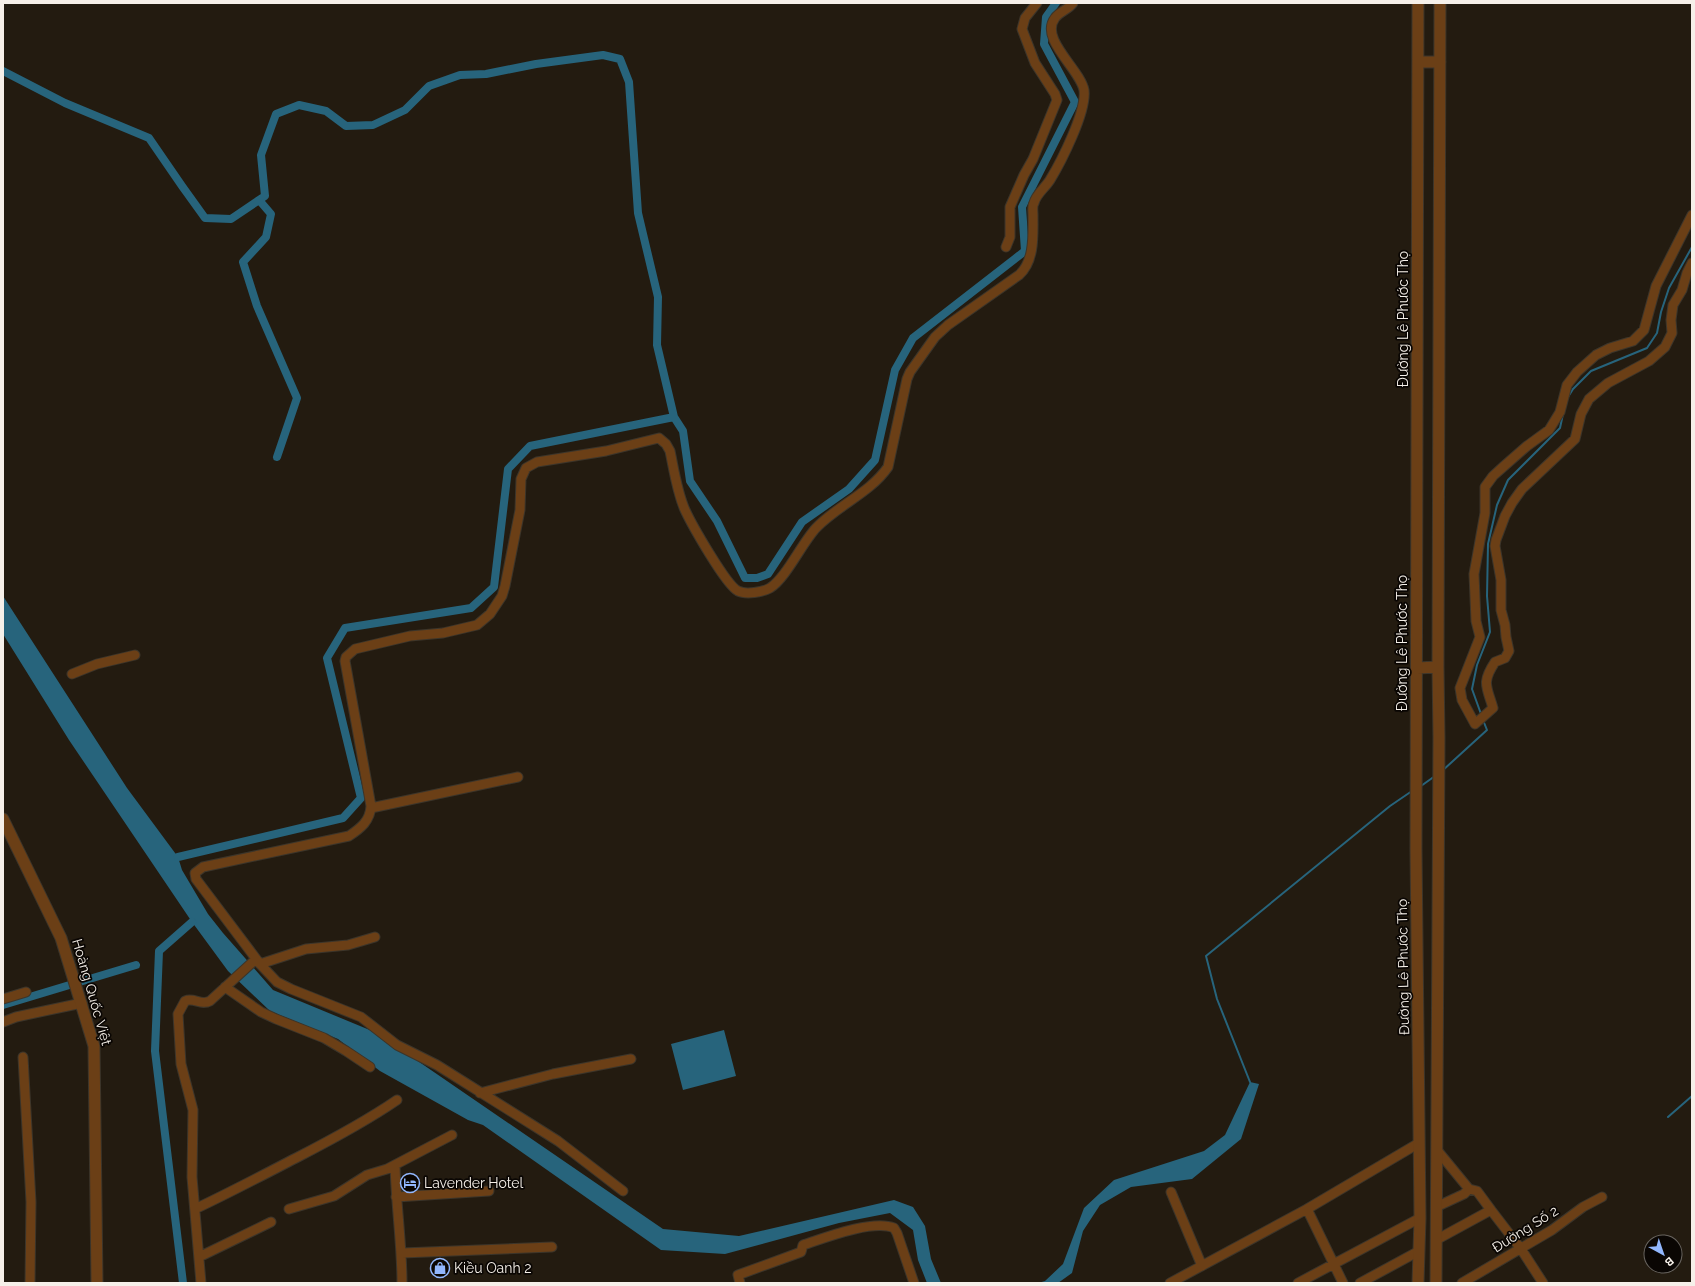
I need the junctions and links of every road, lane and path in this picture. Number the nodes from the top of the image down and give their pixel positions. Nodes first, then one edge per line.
1 (1037, 3) edge
2 (1073, 3) edge
3 (1418, 3) edge
4 (1440, 3) edge
5 (1418, 62) junction
6 (1440, 62) junction
7 (1692, 214) edge
8 (1006, 247) dead end
9 (1692, 263) edge
10 (136, 655) dead end
11 (1438, 667) junction
12 (1417, 668) junction
13 (72, 674) dead end
14 (518, 777) dead end
15 (371, 808) junction
16 (3, 819) edge
17 (375, 937) dead end
18 (256, 962) junction
19 (227, 986) junction
20 (26, 992) dead end
21 (3, 999) edge
22 (81, 1001) junction
23 (3, 1022) edge
24 (23, 1058) dead end
25 (631, 1059) dead end
26 (370, 1067) dead end
27 (480, 1093) junction
28 (398, 1100) dead end
29 (1419, 1104) junction
30 (1437, 1105) junction
31 (452, 1135) dead end
32 (1419, 1143) junction
33 (1437, 1150) junction
34 (395, 1165) junction
35 (1469, 1189) junction
36 (489, 1191) dead end
37 (623, 1191) dead end
38 (1171, 1192) dead end
39 (396, 1196) junction
40 (1602, 1197) dead end
41 (1436, 1207) junction
42 (195, 1209) junction
43 (289, 1209) dead end
44 (1307, 1209) junction
45 (1491, 1210) junction
46 (1420, 1218) junction
47 (271, 1222) dead end
48 (1436, 1240) junction
49 (552, 1247) dead end
50 (1521, 1249) junction
51 (1419, 1251) junction
52 (402, 1253) junction
53 (199, 1257) junction
54 (1334, 1264) junction
55 (1202, 1266) junction
56 (30, 1283) edge
57 (97, 1283) edge
58 (201, 1283) edge
59 (402, 1283) edge
60 (740, 1283) edge
61 (914, 1283) edge
62 (1170, 1283) edge
63 (1298, 1283) edge
64 (1343, 1283) edge
65 (1360, 1283) edge
66 (1418, 1283) edge
67 (1436, 1283) edge
68 (1462, 1283) edge
69 (1543, 1283) edge

1 - 8 street
2 - 15 street
3 - 5 street, Đường Lê Phước Thọ
4 - 6 street
5 - 6 street
5 - 12 street, Đường Lê Phước Thọ
6 - 11 street
7 - 9 street
10 - 13 street
11 - 12 street
11 - 30 street
12 - 29 street, Đường Lê Phước Thọ
14 - 15 street
15 - 18 street
16 - 22 street, Hoàng Quốc Việt
17 - 18 street
18 - 19 street
18 - 27 street
19 - 26 street
19 - 42 street
20 - 21 street
22 - 23 street
22 - 57 street, Hoàng Quốc Việt
24 - 56 street
25 - 27 street
27 - 37 street
28 - 42 street
29 - 30 street
29 - 32 street, Đường Lê Phước Thọ
30 - 33 street
31 - 34 street
32 - 44 street
32 - 46 street, Đường Lê Phước Thọ
33 - 35 street
33 - 41 street
34 - 39 street
34 - 43 street
35 - 41 street
35 - 45 street
36 - 39 street
38 - 55 street
39 - 52 street
40 - 50 street, Đường Số 2
41 - 48 street
42 - 53 street
44 - 54 street
44 - 55 street
45 - 48 street
45 - 50 street
46 - 51 street, Đường Lê Phước Thọ
46 - 54 street
47 - 53 street
48 - 67 street
49 - 52 street
50 - 68 street, Đường Số 2
50 - 69 street
51 - 65 street
51 - 66 street, Đường Lê Phước Thọ
52 - 59 street
53 - 58 street
54 - 63 street
54 - 64 street
55 - 62 street
60 - 61 street

